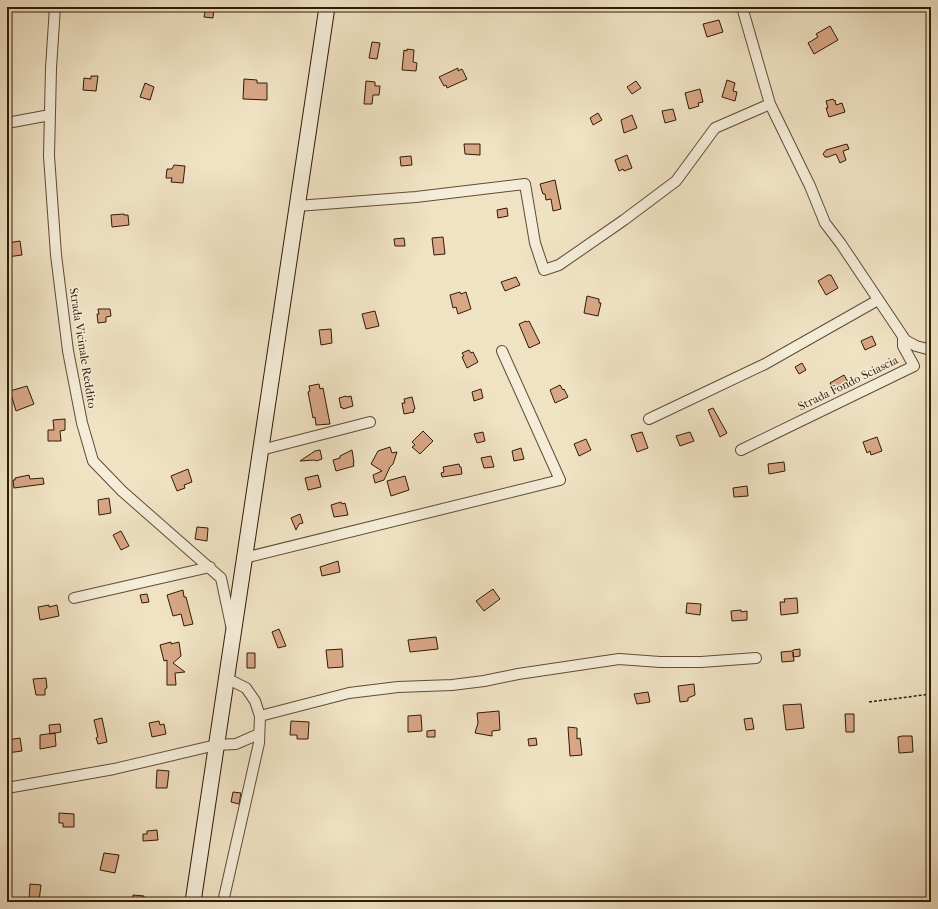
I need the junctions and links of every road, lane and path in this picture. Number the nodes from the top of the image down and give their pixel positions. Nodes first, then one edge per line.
1 (55, 7) edge
2 (327, 7) edge
3 (742, 7) edge
4 (770, 104) junction
5 (50, 115) junction
6 (7, 123) edge
7 (297, 206) junction
8 (878, 300) junction
9 (906, 341) junction
10 (931, 350) edge
11 (502, 351) dead end
12 (649, 419) dead end
13 (370, 422) dead end
14 (261, 450) junction
15 (741, 450) dead end
16 (244, 558) junction
17 (210, 567) junction
18 (74, 598) dead end
19 (233, 633) junction
20 (756, 658) dead end
21 (226, 678) junction
22 (931, 694) edge
23 (869, 702) dead end
24 (260, 716) junction
25 (259, 734) junction
26 (216, 745) junction
27 (7, 788) edge
28 (192, 902) edge
29 (223, 902) edge

1 - 5 street, Strada Vicinale Reddito
2 - 7 main road
3 - 4 street
4 - 7 street
4 - 8 street
5 - 6 street
5 - 17 street, Strada Vicinale Reddito
7 - 14 main road
8 - 9 street
8 - 12 street
9 - 10 street, Strada Fondo Sciascia
9 - 15 street, Strada Fondo Sciascia
11 - 16 street
13 - 14 street
14 - 16 main road
16 - 19 main road
17 - 18 street
17 - 19 street, Strada Vicinale Reddito
19 - 21 main road
20 - 24 street
21 - 24 street
21 - 26 main road
22 - 23 path
24 - 25 street
25 - 26 street
25 - 29 street
26 - 27 street
26 - 28 main road

